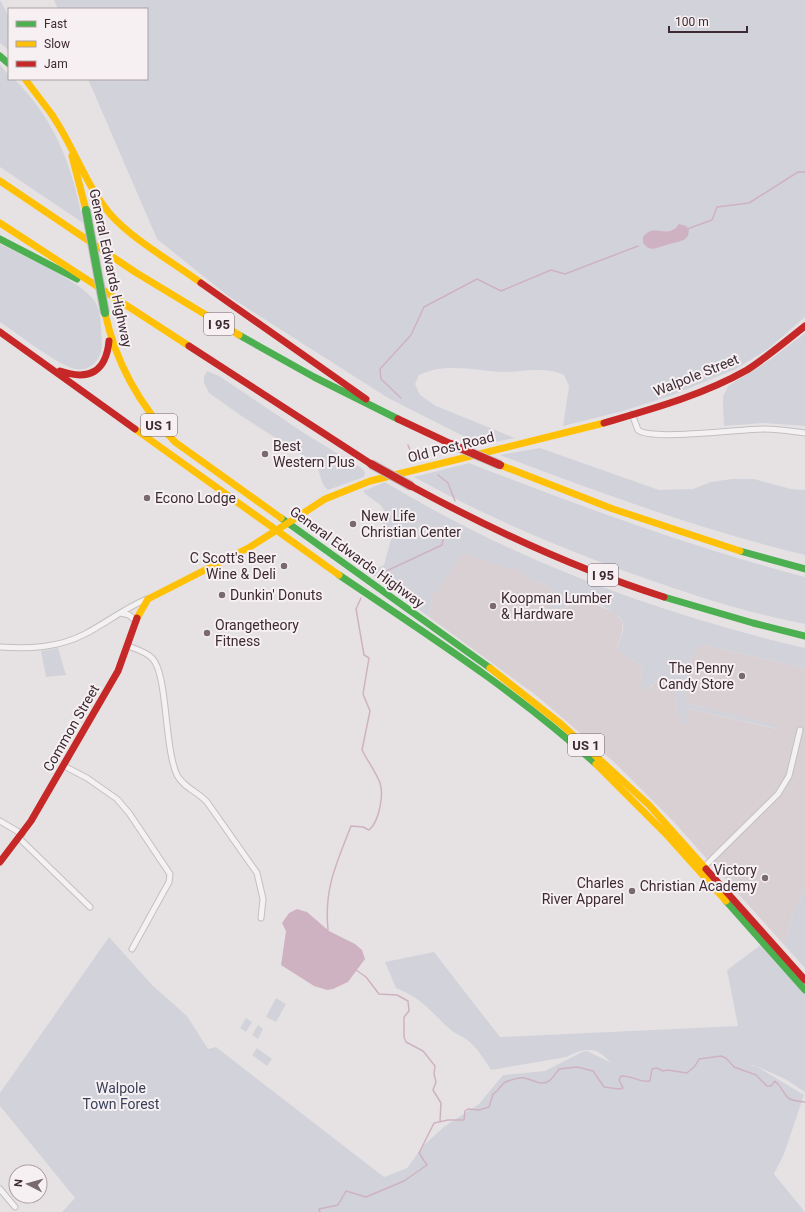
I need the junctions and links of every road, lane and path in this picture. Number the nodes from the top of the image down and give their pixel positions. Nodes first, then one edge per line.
1 (0, 56) edge
2 (8, 63) edge
3 (26, 80) edge
4 (50, 112) junction
5 (0, 181) edge
6 (0, 223) edge
7 (0, 239) edge
8 (108, 293) junction
9 (805, 326) edge
10 (0, 332) edge
11 (109, 334) junction
12 (25, 349) junction
13 (385, 413) junction
14 (632, 414) junction
15 (805, 433) edge
16 (288, 523) junction
17 (276, 531) junction
18 (805, 568) edge
19 (148, 599) junction
20 (121, 612) junction
21 (136, 621) junction
22 (805, 636) edge
23 (128, 646) junction
24 (0, 648) edge
25 (800, 730) dead end
26 (64, 766) junction
27 (0, 821) edge
28 (20, 836) junction
29 (0, 862) edge
30 (705, 866) junction
31 (90, 908) dead end
32 (261, 918) dead end
33 (132, 949) dead end
34 (805, 980) edge
35 (805, 990) edge
36 (0, 1189) edge
37 (15, 1207) dead end

1 - 2 main road
3 - 4 main road, General Edwards Highway / US 1
4 - 11 main road, General Edwards Highway / US 1, bridge
4 - 13 main road
5 - 13 main road, I 95
6 - 8 main road, I 95
7 - 8 main road
8 - 22 main road, I 95, bridge
9 - 14 main road, Walpole Street
10 - 12 main road, General Edwards Highway / US 1
11 - 12 main road
11 - 16 main road, General Edwards Highway / US 1
12 - 17 main road, General Edwards Highway / US 1
13 - 18 main road, I 95, bridge
14 - 15 street
14 - 16 main road, Old Post Road
16 - 17 main road, Old Post Road
16 - 30 main road, General Edwards Highway / US 1
17 - 19 main road, Old Post Road
17 - 35 main road, General Edwards Highway / US 1
19 - 20 street, Old Post Road
19 - 21 main road, Common Street
20 - 21 street
20 - 24 street, Old Post Road
21 - 23 main road, Common Street
23 - 26 main road, Common Street
23 - 32 street
25 - 30 street
26 - 28 main road, Common Street
26 - 33 street
27 - 28 street
28 - 29 main road, Common Street
28 - 31 street
30 - 34 main road, General Edwards Highway / US 1
36 - 37 street

